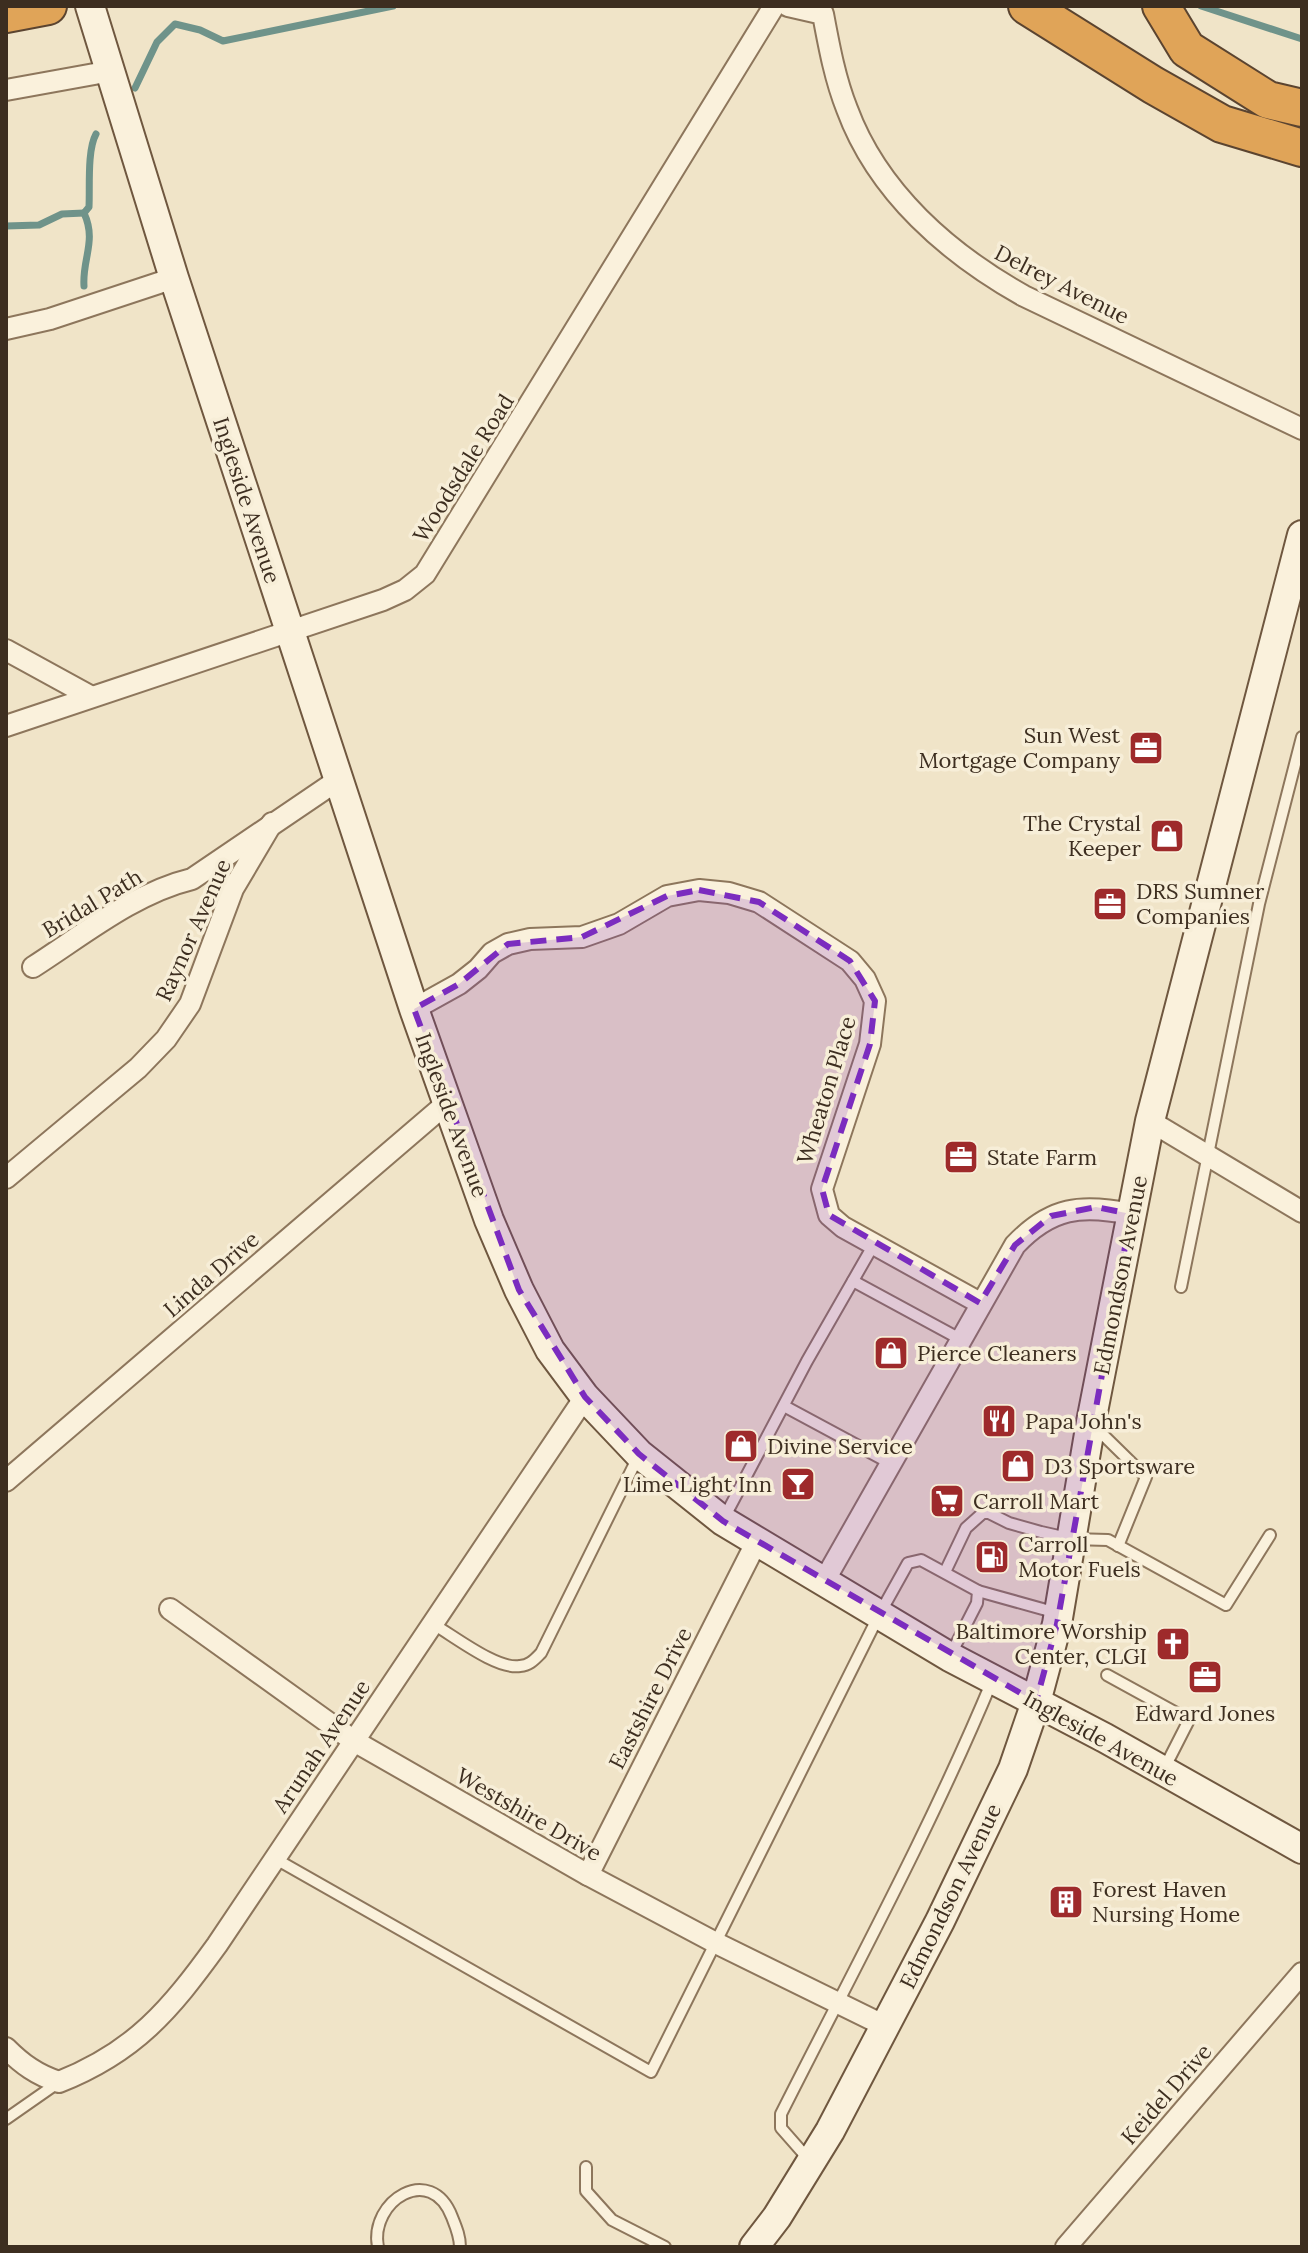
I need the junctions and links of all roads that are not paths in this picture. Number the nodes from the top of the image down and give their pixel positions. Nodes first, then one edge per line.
1 (90, 6) edge
2 (774, 6) edge
3 (788, 6) edge
4 (1027, 6) edge
5 (1161, 6) edge
6 (111, 71) junction
7 (6, 90) edge
8 (1302, 108) edge
9 (1302, 148) edge
10 (174, 278) junction
11 (6, 329) edge
12 (1302, 429) edge
13 (1302, 535) edge
14 (290, 630) junction
15 (6, 650) edge
16 (90, 696) junction
17 (6, 726) edge
18 (1302, 737) edge
19 (338, 780) junction
20 (272, 823) junction
21 (33, 967) dead end
22 (414, 1009) junction
23 (447, 1103) junction
24 (1150, 1121) junction
25 (1209, 1155) junction
26 (6, 1178) edge
27 (1302, 1212) edge
28 (1131, 1214) junction
29 (874, 1244) junction
30 (853, 1281) junction
31 (1181, 1287) dead end
32 (980, 1303) junction
33 (960, 1339) junction
34 (585, 1397) junction
35 (784, 1406) junction
36 (1091, 1422) junction
37 (639, 1454) junction
38 (890, 1463) junction
39 (8, 1475) edge
40 (723, 1521) junction
41 (1270, 1535) dead end
42 (1072, 1539) junction
43 (756, 1543) junction
44 (1118, 1546) junction
45 (945, 1572) junction
46 (823, 1583) junction
47 (978, 1591) junction
48 (170, 1609) dead end
49 (1059, 1613) junction
50 (879, 1615) junction
51 (433, 1624) junction
52 (950, 1657) junction
53 (1107, 1675) dead end
54 (993, 1680) junction
55 (1036, 1702) junction
56 (354, 1741) junction
57 (1163, 1771) junction
58 (1302, 1849) edge
59 (274, 1858) junction
60 (588, 1875) junction
61 (716, 1943) junction
62 (1302, 1973) edge
63 (837, 2002) junction
64 (885, 2026) junction
65 (6, 2048) edge
66 (50, 2080) junction
67 (6, 2119) edge
68 (811, 2163) junction
69 (586, 2167) dead end
70 (378, 2247) edge
71 (460, 2247) edge
72 (665, 2247) edge
73 (754, 2247) edge
74 (1066, 2247) edge

1 - 6 main road, Ingleside Avenue
2 - 14 street, Woodsdale Road
3 - 12 street, Delrey Avenue
4 - 9 highway
5 - 8 highway
6 - 7 street
6 - 10 main road, Ingleside Avenue
10 - 11 street
10 - 14 main road, Ingleside Avenue
13 - 24 main road, Edmondson Avenue
14 - 16 street, Woodsdale Road
14 - 19 main road, Ingleside Avenue
15 - 16 street
16 - 17 street, Woodsdale Road
18 - 25 lane
19 - 20 street, Bridal Path
19 - 22 main road, Ingleside Avenue
20 - 21 street, Bridal Path
20 - 26 street, Raynor Avenue
22 - 23 main road, Ingleside Avenue
22 - 29 street, Wheaton Place
23 - 34 main road, Ingleside Avenue
23 - 39 street, Linda Drive
24 - 25 street
24 - 28 main road, Edmondson Avenue
25 - 27 street
25 - 31 lane
28 - 32 street
28 - 36 main road, Edmondson Avenue
29 - 30 lane
29 - 32 street, Wheaton Place
30 - 33 lane
30 - 35 lane
32 - 33 street
33 - 38 street
34 - 37 main road, Ingleside Avenue
34 - 51 street, Arunah Avenue
35 - 38 lane
35 - 40 lane
36 - 42 main road, Edmondson Avenue
36 - 44 lane
37 - 40 main road, Ingleside Avenue
37 - 51 lane
38 - 46 street
40 - 43 main road, Ingleside Avenue
41 - 44 lane
42 - 44 lane
42 - 45 lane
42 - 49 main road, Edmondson Avenue
43 - 46 main road, Ingleside Avenue
43 - 60 street, Eastshire Drive
45 - 47 lane
45 - 50 lane
46 - 50 main road, Ingleside Avenue
47 - 49 lane
47 - 52 lane
48 - 56 street, Westshire Drive
49 - 55 main road, Edmondson Avenue
50 - 52 main road, Ingleside Avenue
50 - 61 lane
51 - 56 street, Arunah Avenue
52 - 54 main road, Ingleside Avenue
53 - 57 lane
54 - 55 main road, Ingleside Avenue
54 - 63 lane
55 - 57 main road, Ingleside Avenue
55 - 64 main road, Edmondson Avenue
56 - 59 street, Arunah Avenue
56 - 60 street, Westshire Drive
57 - 58 main road, Ingleside Avenue
59 - 61 lane
59 - 66 street, Arunah Avenue
60 - 61 street, Westshire Drive
61 - 63 street, Westshire Drive
62 - 74 street, Keidel Drive
63 - 64 street, Westshire Drive
63 - 68 lane
64 - 68 main road, Edmondson Avenue
65 - 66 street
66 - 67 lane, Arunah Avenue
68 - 73 main road, Edmondson Avenue
69 - 72 lane
70 - 71 lane

